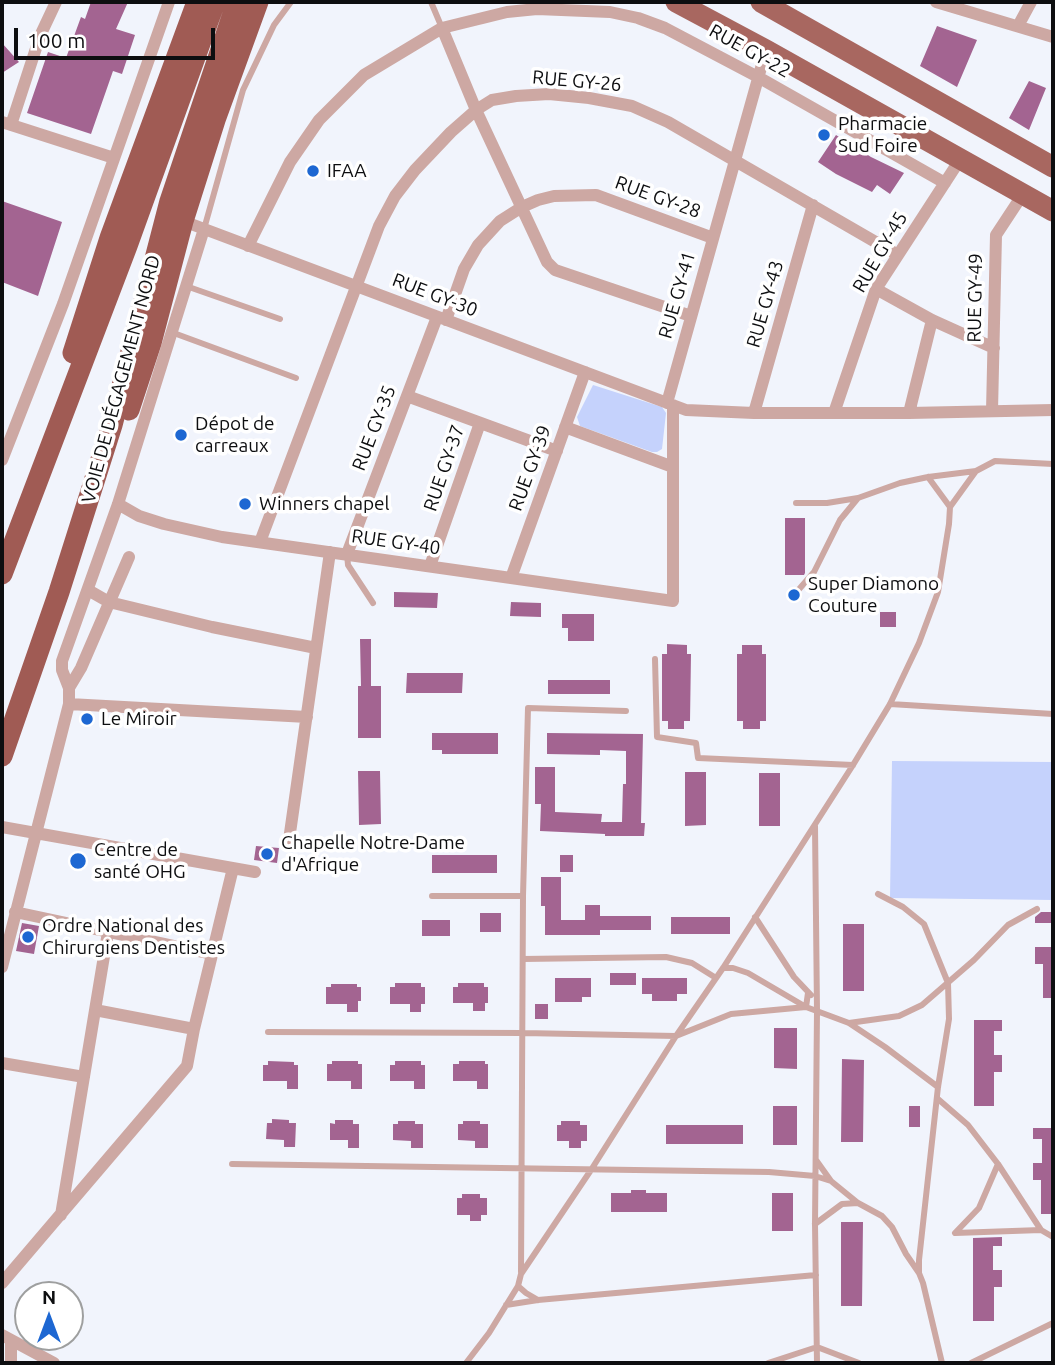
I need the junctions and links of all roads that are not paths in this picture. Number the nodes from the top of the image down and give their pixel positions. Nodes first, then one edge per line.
1 (56, 2) edge
2 (169, 2) edge
3 (197, 2) edge
4 (215, 2) edge
5 (237, 2) edge
6 (258, 2) edge
7 (291, 2) edge
8 (430, 2) edge
9 (676, 2) edge
10 (761, 2) edge
11 (936, 2) edge
12 (1031, 2) edge
13 (1018, 26) junction
14 (442, 28) junction
15 (1053, 37) edge
16 (766, 50) junction
17 (758, 77) junction
18 (476, 110) junction
19 (4, 124) edge
20 (114, 158) junction
21 (961, 158) junction
22 (735, 159) junction
23 (1053, 167) edge
24 (945, 183) junction
25 (1023, 194) junction
26 (813, 205) junction
27 (522, 207) junction
28 (1053, 211) edge
29 (194, 225) junction
30 (713, 238) junction
31 (248, 246) junction
32 (898, 255) junction
33 (186, 286) junction
34 (356, 286) junction
35 (876, 289) junction
36 (691, 316) junction
37 (442, 318) junction
38 (280, 319) dead end
39 (932, 320) junction
40 (171, 332) junction
41 (993, 348) junction
42 (585, 372) junction
43 (296, 378) dead end
44 (407, 396) junction
45 (670, 404) junction
46 (1053, 410) edge
47 (992, 411) junction
48 (754, 412) junction
49 (834, 413) junction
50 (909, 413) junction
51 (480, 422) junction
52 (565, 426) junction
53 (5, 443) edge
54 (556, 450) junction
55 (2, 460) edge
56 (1053, 464) edge
57 (673, 467) junction
58 (976, 471) junction
59 (928, 477) junction
60 (858, 498) junction
61 (796, 503) dead end
62 (118, 505) junction
63 (950, 507) junction
64 (21, 523) junction
65 (260, 542) junction
66 (330, 552) junction
67 (347, 554) junction
68 (130, 557) dead end
69 (430, 566) junction
70 (2, 574) edge
71 (511, 578) junction
72 (88, 590) junction
73 (60, 592) junction
74 (794, 595) dead end
75 (673, 601) joint
76 (109, 602) junction
77 (373, 603) dead end
78 (316, 648) junction
79 (655, 659) dead end
80 (69, 688) junction
81 (69, 704) junction
82 (890, 704) junction
83 (626, 711) dead end
84 (1053, 714) edge
85 (307, 717) junction
86 (2, 756) edge
87 (853, 765) junction
88 (815, 824) junction
89 (2, 827) edge
90 (36, 833) junction
91 (289, 840) dead end
92 (233, 868) junction
93 (255, 872) dead end
94 (878, 894) dead end
95 (432, 896) dead end
96 (523, 896) junction
97 (1037, 909) dead end
98 (15, 912) junction
99 (755, 917) junction
100 (108, 932) junction
101 (212, 954) junction
102 (523, 959) junction
103 (2, 967) edge
104 (723, 968) junction
105 (716, 978) junction
106 (948, 983) junction
107 (808, 993) junction
108 (816, 997) junction
109 (806, 1007) junction
110 (95, 1010) junction
111 (817, 1011) junction
112 (849, 1023) junction
113 (194, 1029) junction
114 (268, 1032) dead end
115 (523, 1033) junction
116 (676, 1036) junction
117 (2, 1063) edge
118 (84, 1077) junction
119 (938, 1087) junction
120 (937, 1099) junction
121 (816, 1159) junction
122 (232, 1164) dead end
123 (998, 1164) junction
124 (522, 1168) junction
125 (591, 1170) junction
126 (815, 1176) junction
127 (831, 1181) junction
128 (858, 1203) junction
129 (61, 1215) junction
130 (815, 1224) junction
131 (1041, 1230) junction
132 (1053, 1237) edge
133 (919, 1273) junction
134 (521, 1274) junction
135 (816, 1275) junction
136 (2, 1283) edge
137 (518, 1286) junction
138 (538, 1300) junction
139 (506, 1305) junction
140 (1053, 1323) edge
141 (7, 1338) edge
142 (817, 1347) junction
143 (974, 1362) edge
144 (11, 1363) edge
145 (54, 1363) edge
146 (466, 1363) edge
147 (768, 1363) edge
148 (817, 1363) edge
149 (859, 1363) edge
150 (942, 1363) edge

1 - 19 street
2 - 20 street
3 - 64 highway
4 - 64 highway, VOIE DE DÉGAGEMENT NORD
5 - 73 highway, VOIE DE DÉGAGEMENT NORD
6 - 29 highway
7 - 29 lane
8 - 14 lane
9 - 16 main road
10 - 23 main road
11 - 13 street
12 - 13 street
13 - 15 street
14 - 17 street, RUE GY-22
14 - 18 street
14 - 31 street, RUE GY-22
16 - 17 street, RUE GY-41
16 - 21 main road
17 - 22 street, RUE GY-41
17 - 24 street, RUE GY-22
18 - 22 street, RUE GY-26
18 - 27 street
18 - 34 street, RUE GY-26
19 - 20 street
20 - 53 street
21 - 24 street, RUE GY-45
21 - 25 main road
22 - 26 street, RUE GY-26
22 - 30 street, RUE GY-41
24 - 32 street, RUE GY-45
25 - 28 main road
25 - 41 street, RUE GY-49
26 - 32 street, RUE GY-26
26 - 48 street, RUE GY-43
27 - 30 street, RUE GY-28
27 - 36 street
27 - 37 street, RUE GY-28
29 - 31 street, RUE GY-30
29 - 33 street
29 - 73 highway
30 - 36 street, RUE GY-41
31 - 34 street, RUE GY-30
32 - 35 street, RUE GY-45
33 - 38 lane
33 - 40 street
34 - 37 street, RUE GY-30
34 - 65 street, RUE GY-26
35 - 39 street
35 - 49 street, RUE GY-45
36 - 45 street, RUE GY-41
37 - 42 street, RUE GY-30
37 - 44 street, RUE GY-35
39 - 41 street
39 - 50 street
40 - 43 lane
40 - 62 street
41 - 47 street, RUE GY-49
42 - 45 street, RUE GY-30
42 - 52 street, RUE GY-39
44 - 51 street
44 - 67 street, RUE GY-35
45 - 48 street, RUE GY-30
45 - 57 street, RUE GY-41
46 - 47 street, RUE GY-30
47 - 50 street, RUE GY-30
48 - 49 street, RUE GY-30
49 - 50 street, RUE GY-30
51 - 54 street
51 - 69 street, RUE GY-37
52 - 54 street, RUE GY-39
52 - 57 street
53 - 55 street
54 - 71 street, RUE GY-39
56 - 58 lane
57 - 75 street, RUE GY-41
58 - 59 lane
58 - 63 lane
59 - 60 lane
59 - 63 lane
60 - 61 lane
60 - 74 lane
62 - 65 street, RUE GY-40
62 - 72 street
63 - 82 lane
64 - 70 highway, VOIE DE DÉGAGEMENT NORD
65 - 66 street, RUE GY-40
66 - 67 street, RUE GY-40
66 - 78 street
67 - 69 street, RUE GY-40
67 - 77 lane
68 - 76 street
69 - 71 street, RUE GY-40
71 - 75 street, RUE GY-40
72 - 76 street
72 - 80 street
73 - 86 highway, VOIE DE DÉGAGEMENT NORD
76 - 78 street
76 - 80 street
78 - 85 street
79 - 87 lane
80 - 81 street
81 - 85 street
81 - 90 street
82 - 84 lane
82 - 87 lane
83 - 96 lane
85 - 91 street
87 - 88 lane
88 - 99 lane
88 - 108 lane
89 - 90 street
90 - 92 street
90 - 98 street
92 - 93 street
92 - 101 street
94 - 106 lane
95 - 96 lane
96 - 102 lane
97 - 106 lane
98 - 100 street
98 - 103 street
99 - 104 lane
99 - 107 lane
100 - 101 street
100 - 110 street
101 - 113 street
102 - 105 lane
102 - 115 lane
104 - 105 lane
104 - 109 lane
105 - 116 lane
106 - 112 lane
106 - 119 lane
107 - 108 lane
107 - 109 lane
108 - 111 lane
109 - 111 lane
109 - 116 lane
110 - 113 street
110 - 118 street
111 - 112 lane
111 - 121 lane
112 - 119 lane
113 - 129 street
114 - 115 lane
115 - 116 lane
115 - 124 lane
116 - 125 lane
117 - 118 street
118 - 129 street
119 - 120 lane
120 - 123 lane
120 - 133 lane
121 - 126 lane
121 - 127 lane
122 - 124 lane
123 - 131 lane
123 - 131 lane
124 - 125 lane
124 - 134 lane
125 - 126 lane
125 - 134 lane
126 - 127 lane
126 - 130 lane
127 - 128 lane
128 - 130 lane
128 - 133 lane
129 - 136 street
130 - 135 lane
131 - 132 lane
133 - 150 lane
134 - 137 lane
135 - 138 lane
135 - 142 lane
137 - 138 lane
137 - 139 lane
138 - 139 lane
139 - 146 lane
140 - 143 lane
141 - 144 street
141 - 145 street
142 - 147 lane
142 - 148 lane
142 - 149 lane

